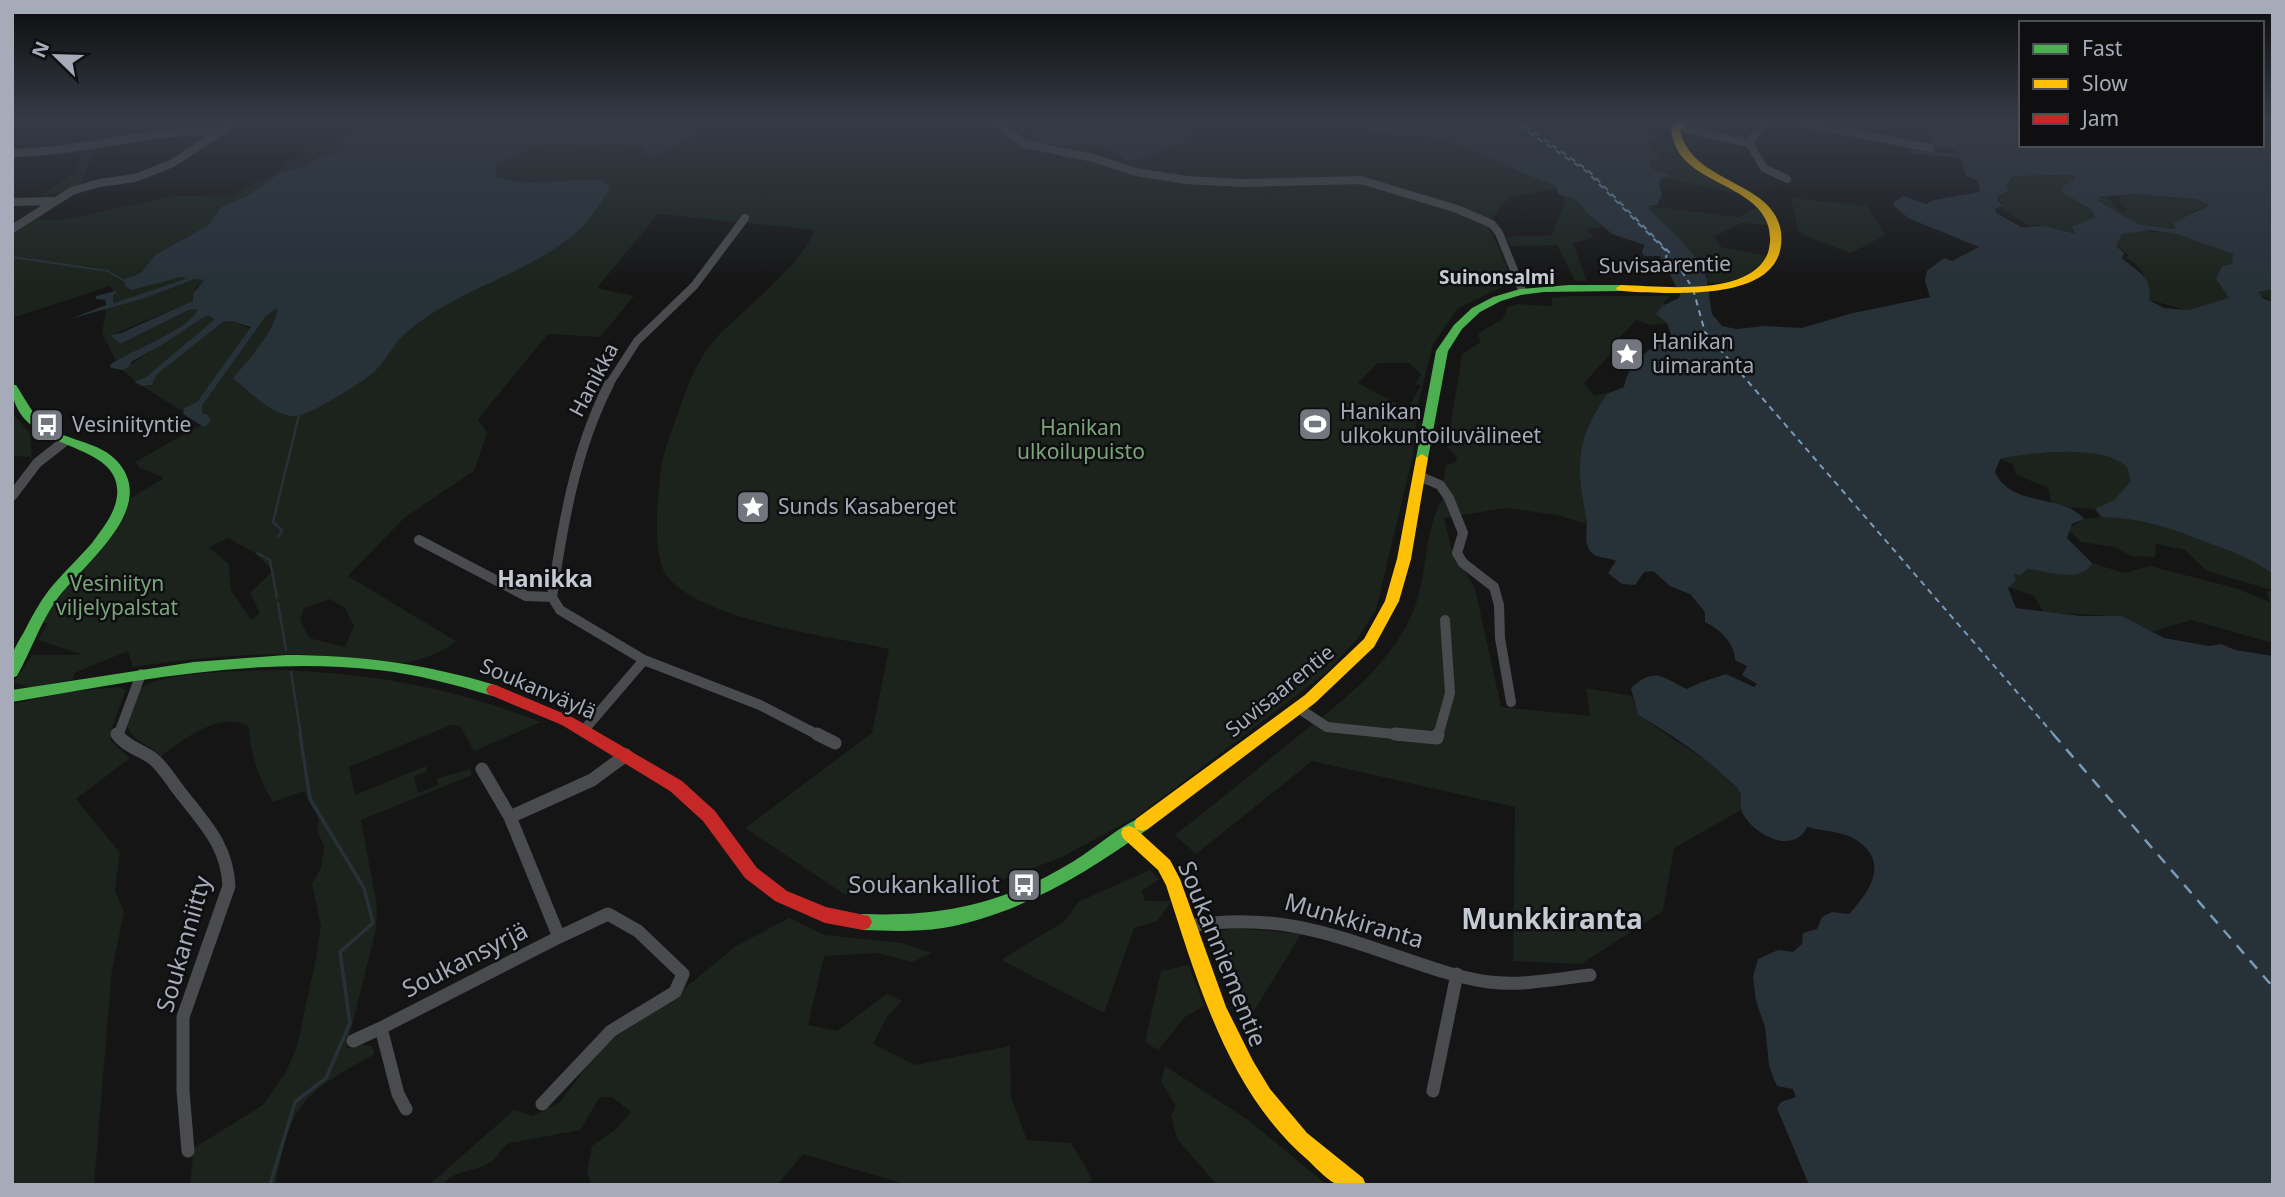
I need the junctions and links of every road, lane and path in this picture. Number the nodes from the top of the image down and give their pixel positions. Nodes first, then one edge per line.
1 (141, 176) edge
2 (1161, 176) edge
3 (1719, 176) edge
4 (1781, 176) edge
5 (1787, 179) dead end
6 (53, 201) junction
7 (12, 202) edge
8 (745, 218) dead end
9 (12, 229) edge
10 (1522, 290) junction
11 (12, 387) edge
12 (65, 441) junction
13 (1419, 476) junction
14 (12, 496) edge
15 (419, 540) dead end
16 (552, 597) junction
17 (1445, 620) dead end
18 (644, 660) junction
19 (12, 672) edge
20 (141, 674) junction
21 (12, 696) edge
22 (1511, 702) dead end
23 (1298, 708) junction
24 (584, 730) junction
25 (835, 743) dead end
26 (626, 755) junction
27 (482, 769) dead end
28 (510, 817) junction
29 (1129, 834) junction
30 (900, 924) joint
31 (1188, 926) junction
32 (559, 937) junction
33 (1457, 974) junction
34 (1590, 975) dead end
35 (381, 1028) junction
36 (353, 1041) dead end
37 (1433, 1091) dead end
38 (542, 1104) dead end
39 (406, 1109) dead end
40 (188, 1151) dead end
41 (1356, 1185) edge

1 - 6 street
2 - 10 street
3 - 10 street, Suvisaarentie
4 - 5 street
6 - 7 street
6 - 9 street
8 - 16 street, Hanikka
10 - 13 street, Suvisaarentie
11 - 12 street
12 - 14 street
12 - 19 street
13 - 22 street
13 - 23 street, Suvisaarentie
15 - 16 street
16 - 18 street
17 - 23 street
18 - 24 street
18 - 25 street
20 - 21 street, Soukanväylä
20 - 24 street, Soukanväylä
20 - 40 street, Soukanniitty
23 - 29 street, Suvisaarentie
24 - 26 street, Soukanväylä
26 - 28 street
26 - 30 street, Soukanväylä
27 - 28 street, Soukansyrjä
28 - 32 street, Soukansyrjä
29 - 30 street, Suvisaarentie
29 - 31 street, Soukanniementie
31 - 33 street, Munkkiranta
31 - 41 street, Soukanniementie
32 - 35 street, Soukansyrjä
32 - 38 street
33 - 34 street, Munkkiranta
33 - 37 street
35 - 36 street, Soukansyrjä
35 - 39 street

